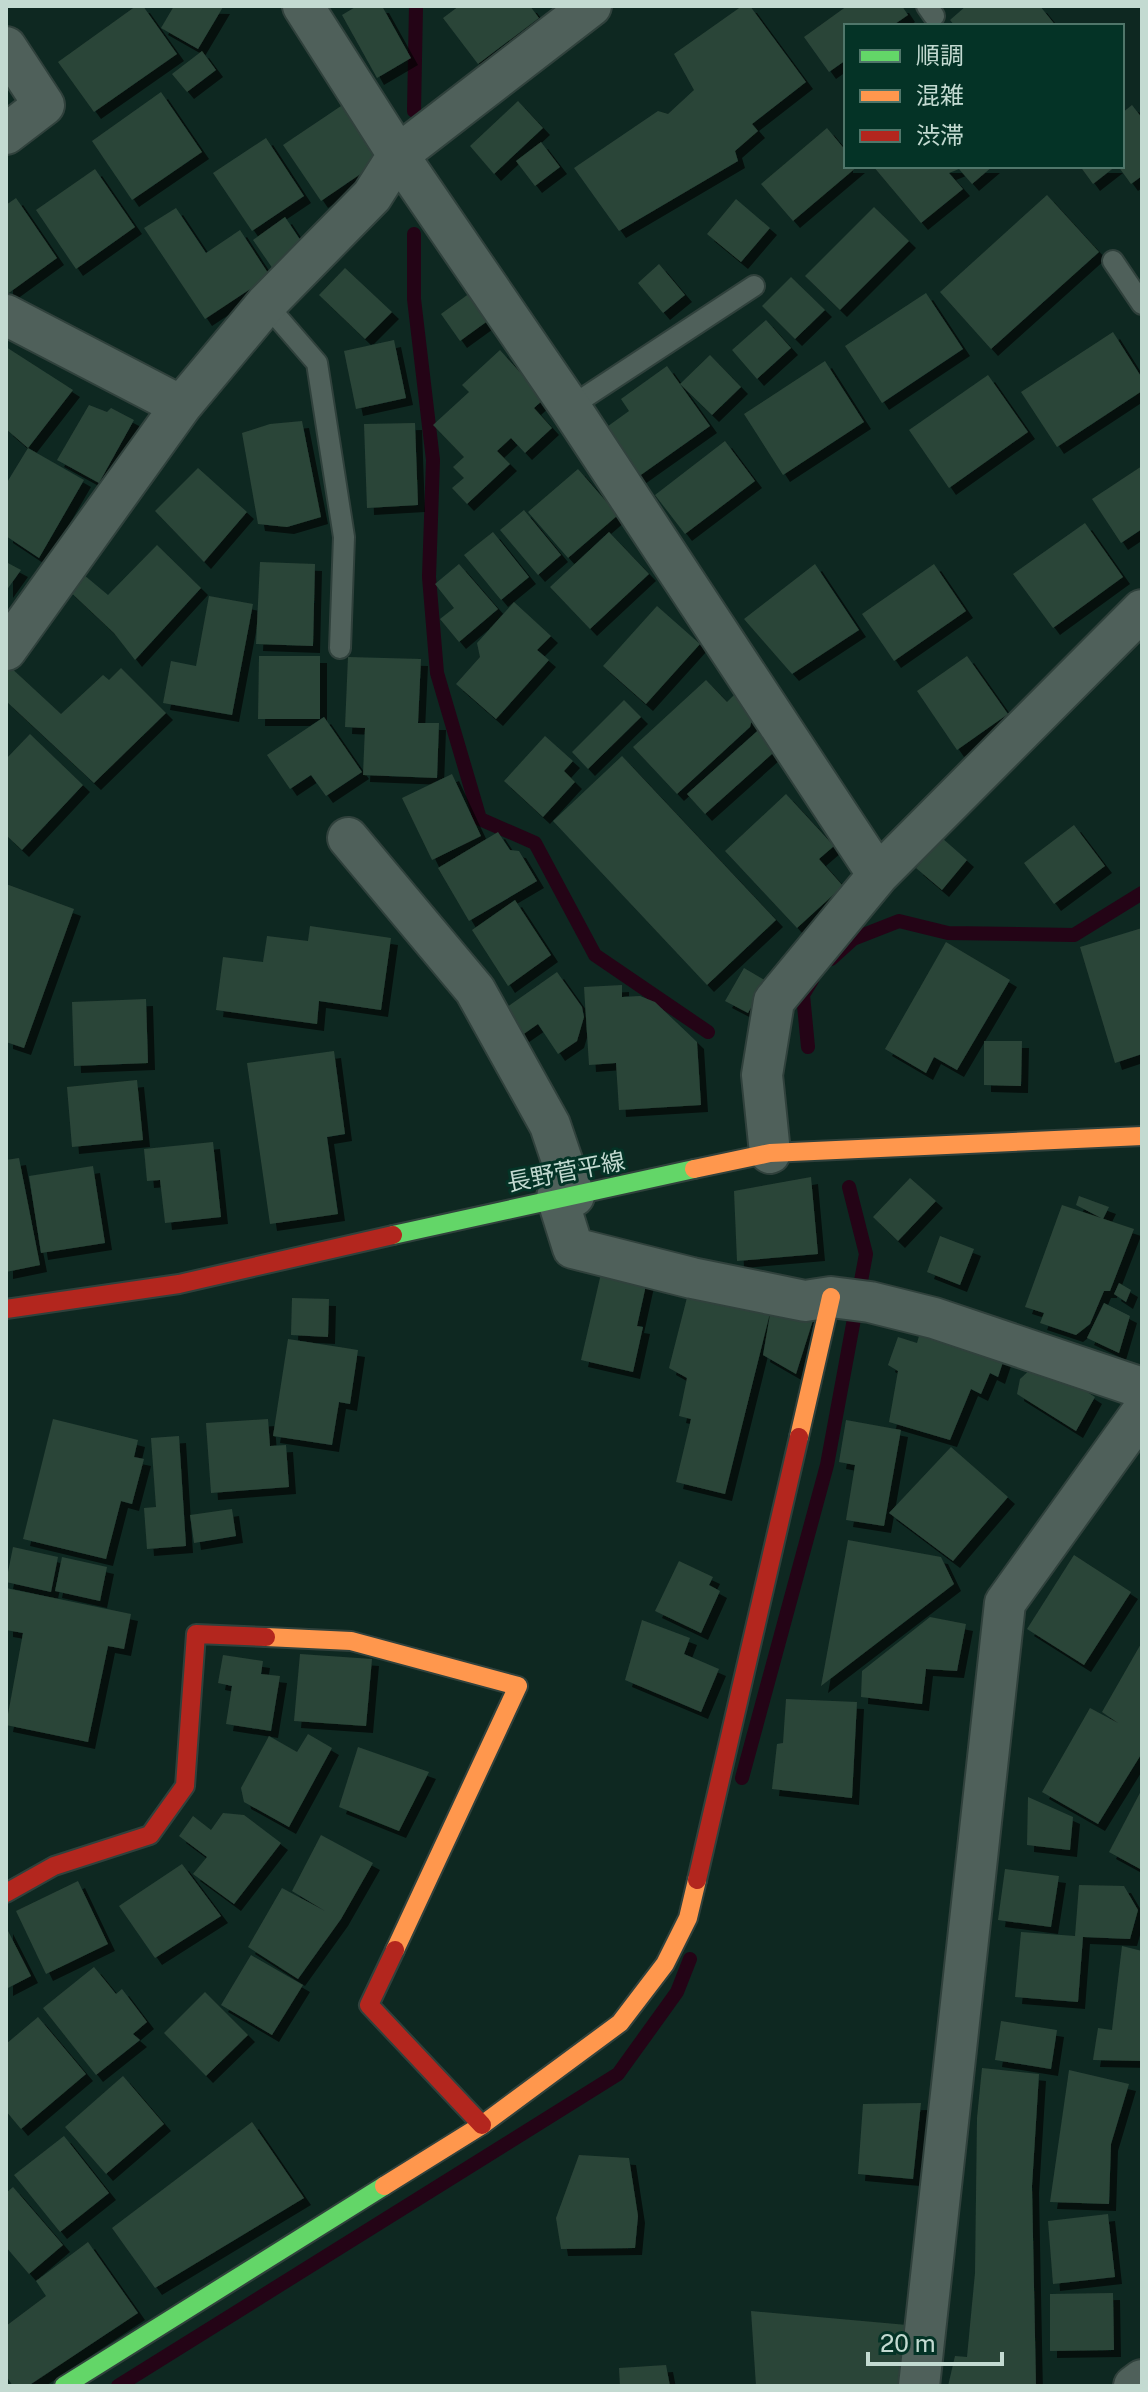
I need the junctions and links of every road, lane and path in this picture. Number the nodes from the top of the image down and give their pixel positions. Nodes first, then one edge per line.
1 (303, 6) edge
2 (591, 6) edge
3 (6, 47) edge
4 (6, 134) edge
5 (398, 155) junction
6 (1113, 261) dead end
7 (754, 286) dead end
8 (266, 304) junction
9 (1142, 304) edge
10 (6, 315) edge
11 (181, 406) junction
12 (570, 407) junction
13 (1142, 610) edge
14 (340, 648) dead end
15 (6, 650) edge
16 (348, 838) dead end
17 (878, 875) junction
18 (1142, 1136) edge
19 (770, 1153) junction
20 (565, 1196) junction
21 (848, 1299) junction
22 (6, 1309) edge
23 (1142, 1388) edge
24 (1142, 1412) edge
25 (6, 1893) edge
26 (482, 2125) junction
27 (1142, 2380) edge
28 (64, 2386) edge
29 (919, 2386) edge
30 (1134, 2386) edge

1 - 5 street
2 - 5 street
3 - 4 street
5 - 8 street
5 - 12 street
6 - 9 lane
7 - 12 lane
8 - 11 street
8 - 14 lane
10 - 11 street
11 - 15 street
12 - 17 street
13 - 17 street
16 - 20 street
17 - 19 street
18 - 19 street, 長野菅平線
19 - 20 street, 長野菅平線
20 - 21 street
20 - 22 street, 長野菅平線
21 - 23 street
21 - 26 street
24 - 29 street
25 - 26 street
26 - 28 street
27 - 30 street

